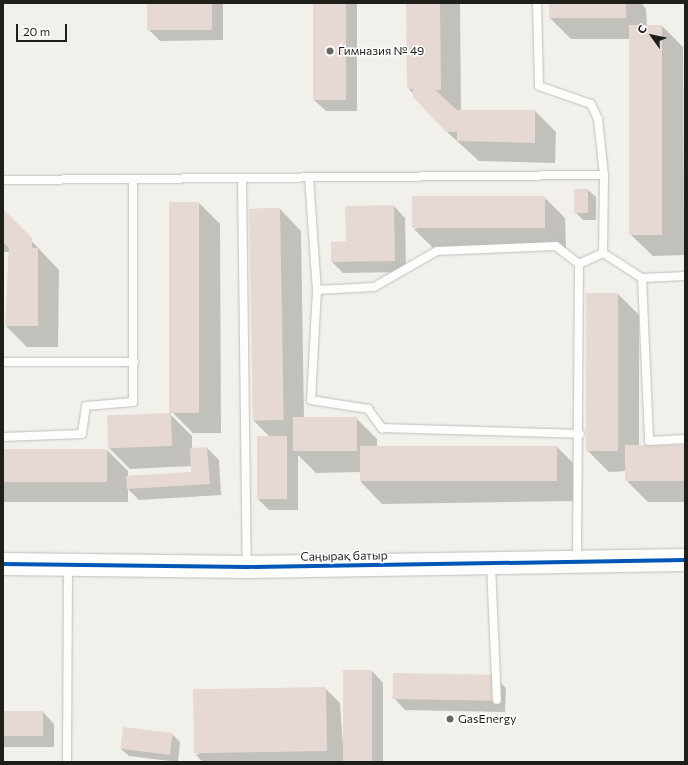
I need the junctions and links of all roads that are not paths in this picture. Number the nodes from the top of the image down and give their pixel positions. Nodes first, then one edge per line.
1 (537, 3) edge
2 (604, 175) junction
3 (309, 177) junction
4 (242, 178) junction
5 (133, 179) junction
6 (3, 180) edge
7 (603, 253) junction
8 (579, 264) junction
9 (685, 276) edge
10 (642, 278) junction
11 (317, 290) junction
12 (3, 362) edge
13 (134, 362) junction
14 (580, 434) junction
15 (3, 437) edge
16 (685, 439) edge
17 (685, 560) edge
18 (3, 564) edge
19 (68, 564) junction
20 (577, 564) junction
21 (491, 565) junction
22 (247, 567) junction
23 (497, 700) dead end
24 (67, 762) edge

1 - 2 lane
2 - 3 lane
2 - 7 lane
3 - 4 lane
3 - 11 lane
4 - 5 lane
4 - 22 lane
5 - 6 lane
5 - 13 lane
7 - 8 lane
7 - 10 lane
8 - 11 lane
8 - 14 lane
9 - 10 lane
10 - 16 lane
11 - 14 lane
12 - 13 lane
13 - 15 lane
14 - 20 lane
17 - 20 street, Саңырақ батыр
18 - 19 street, Саңырақ батыр
19 - 22 street, Саңырақ батыр
19 - 24 lane
20 - 21 street, Саңырақ батыр
21 - 22 street, Саңырақ батыр
21 - 23 lane

